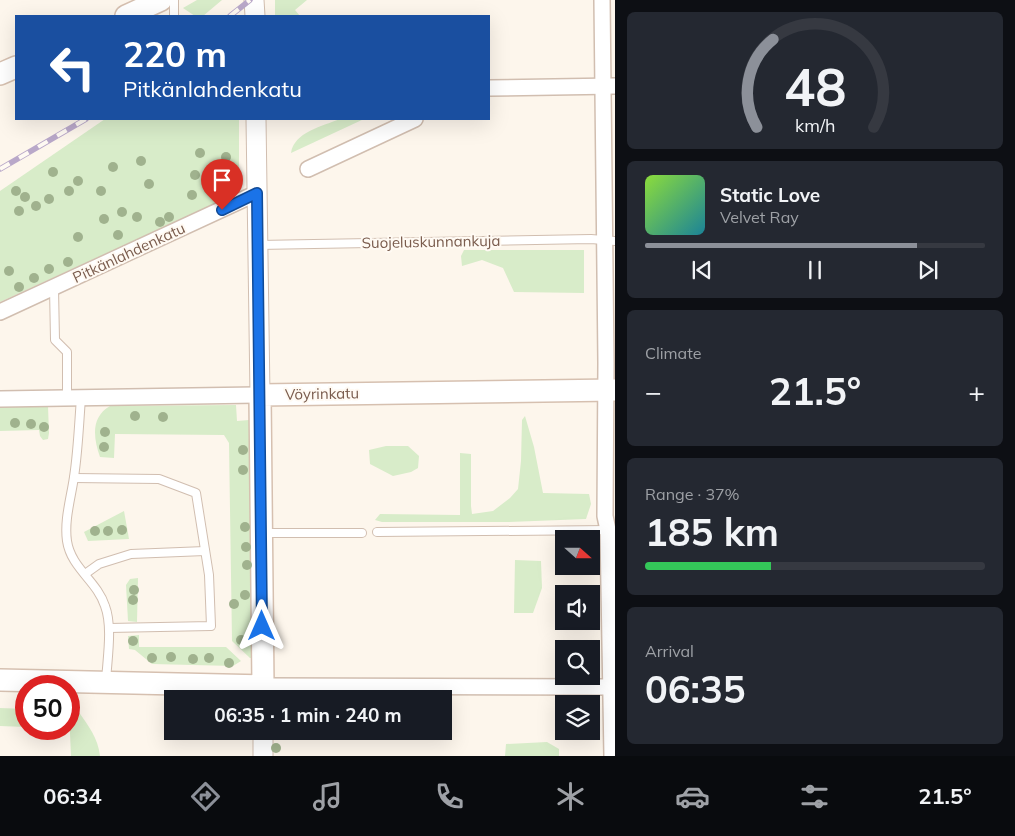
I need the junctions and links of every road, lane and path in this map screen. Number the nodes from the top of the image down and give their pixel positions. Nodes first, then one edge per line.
1 (140, 0) edge
2 (161, 0) edge
3 (174, 0) edge
4 (254, 0) edge
5 (602, 0) edge
6 (116, 15) edge
7 (128, 15) edge
8 (174, 15) edge
9 (255, 15) edge
10 (15, 67) edge
11 (0, 74) edge
12 (609, 86) edge
13 (490, 88) edge
14 (256, 120) edge
15 (413, 120) edge
16 (308, 168) dead end
17 (257, 193) junction
18 (610, 240) edge
19 (258, 245) junction
20 (54, 288) junction
21 (0, 312) edge
22 (610, 390) edge
23 (260, 395) junction
24 (74, 398) junction
25 (0, 399) edge
26 (74, 478) junction
27 (612, 530) edge
28 (362, 532) dead end
29 (377, 532) dead end
30 (261, 533) junction
31 (205, 552) junction
32 (85, 574) junction
33 (108, 628) junction
34 (0, 680) edge
35 (106, 682) junction
36 (611, 686) junction
37 (232, 690) edge
38 (263, 690) edge
39 (379, 690) edge
40 (263, 740) edge
41 (263, 756) edge
42 (612, 756) edge

1 - 6 main road
2 - 7 main road
3 - 8 lane
4 - 9 street
5 - 12 street
10 - 11 main road
12 - 13 street
12 - 18 street
14 - 17 street
15 - 16 street
17 - 19 street
17 - 20 street, Pitkänlahdenkatu
18 - 19 lane, Suojeluskunnankuja
18 - 22 street
19 - 23 street
20 - 21 street, Pitkänlahdenkatu
20 - 24 lane
22 - 23 main road, Vöyrinkatu
22 - 27 street
23 - 24 street, Vöyrinkatu
23 - 30 main road
24 - 25 street, Vöyrinkatu
24 - 26 lane
26 - 31 lane
26 - 32 lane
27 - 29 lane
27 - 36 street
28 - 30 lane
30 - 38 main road
31 - 32 lane
31 - 33 lane
32 - 33 lane
33 - 35 lane
34 - 35 main road
35 - 37 main road
36 - 39 street
36 - 42 street
40 - 41 street

